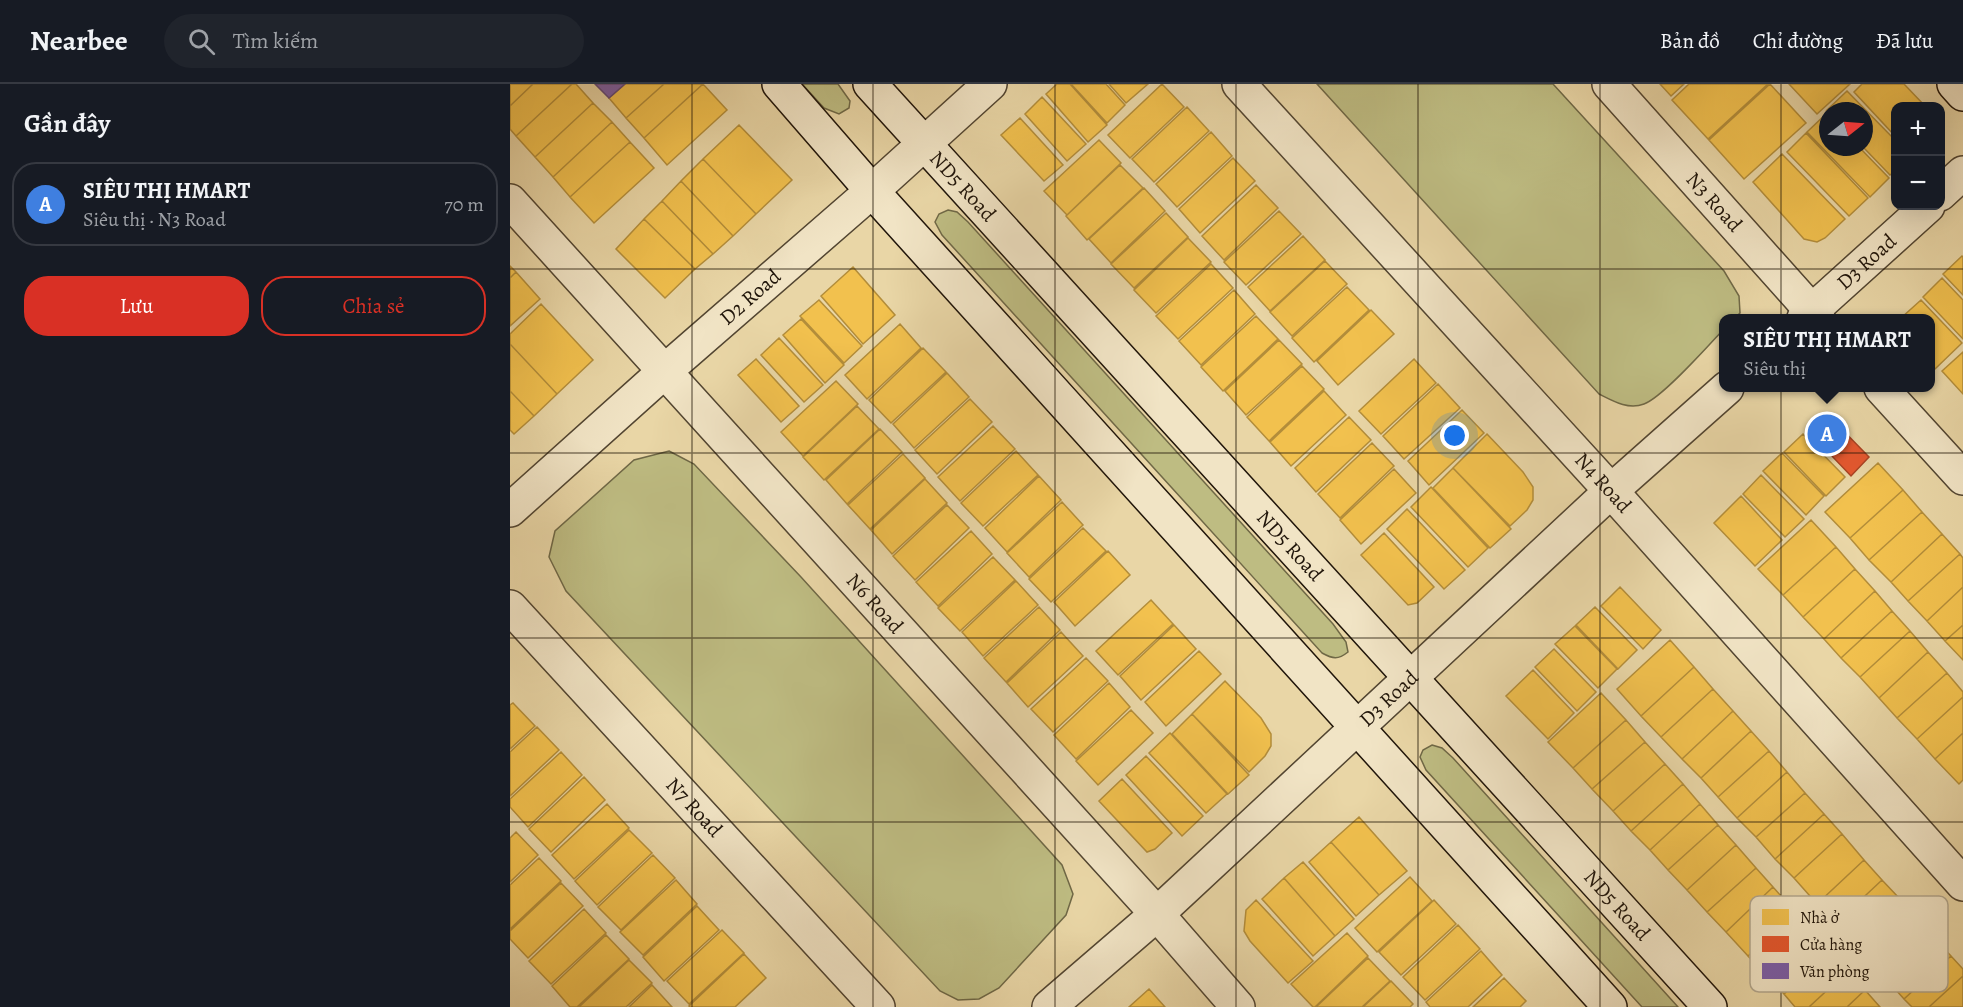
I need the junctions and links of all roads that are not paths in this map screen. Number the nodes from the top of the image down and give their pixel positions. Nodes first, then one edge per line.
1 (779, 84) edge
2 (870, 84) edge
3 (990, 84) edge
4 (1239, 84) edge
5 (1609, 84) edge
6 (1954, 84) edge
7 (1963, 94) edge
8 (923, 144) junction
9 (1963, 173) edge
10 (1945, 190) edge
11 (872, 191) junction
12 (510, 201) edge
13 (1924, 210) edge
14 (1809, 314) edge
15 (1813, 314) edge
16 (665, 371) junction
17 (1721, 392) edge
18 (1886, 392) edge
19 (1963, 478) edge
20 (1611, 491) junction
21 (510, 510) edge
22 (510, 607) edge
23 (1411, 677) junction
24 (1358, 726) junction
25 (1963, 884) edge
26 (1157, 914) junction
27 (878, 1007) edge
28 (1049, 1007) edge
29 (1238, 1007) edge
30 (1610, 1007) edge
31 (1710, 1007) edge

1 - 11 street
2 - 8 street, ND5 Road
3 - 8 street, D2 Road
4 - 20 street, N4 Road
5 - 14 street, N3 Road
6 - 7 street
8 - 11 street, D2 Road
8 - 23 street, ND5 Road
9 - 10 street
11 - 16 street, D2 Road
11 - 24 street
12 - 16 street, N6 Road
13 - 15 street, D3 Road
16 - 21 street, D2 Road
16 - 26 street, N6 Road
17 - 20 street, D3 Road
18 - 19 street
20 - 23 street, D3 Road
20 - 25 street, N4 Road
22 - 27 street, N7 Road
23 - 24 street, D3 Road
23 - 31 street, ND5 Road
24 - 26 street, D3 Road
24 - 30 street
26 - 28 street, D3 Road
26 - 29 street, N6 Road

